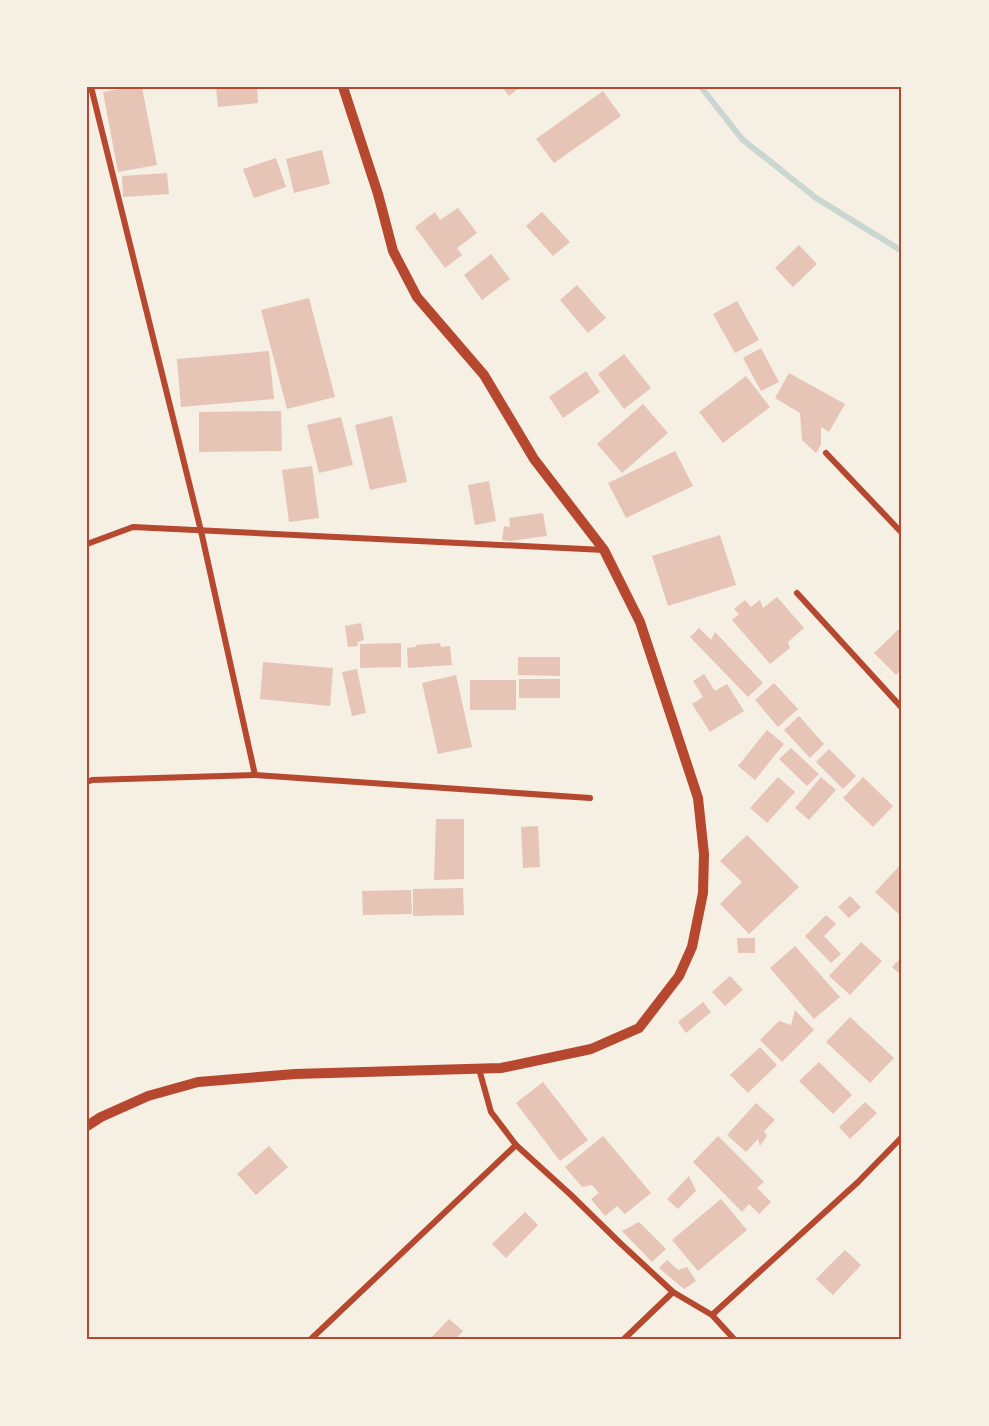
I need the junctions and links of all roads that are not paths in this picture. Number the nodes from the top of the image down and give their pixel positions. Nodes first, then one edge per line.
1 (91, 87) edge
2 (343, 87) edge
3 (826, 453) dead end
4 (201, 531) junction
5 (902, 533) edge
6 (87, 544) edge
7 (604, 550) junction
8 (797, 593) dead end
9 (902, 708) edge
10 (255, 775) junction
11 (87, 782) edge
12 (590, 798) dead end
13 (479, 1069) junction
14 (87, 1126) edge
15 (902, 1137) edge
16 (516, 1145) junction
17 (673, 1292) junction
18 (712, 1315) junction
19 (311, 1339) edge
20 (624, 1339) edge
21 (734, 1339) edge

1 - 4 street
2 - 7 street
3 - 5 street
4 - 6 street
4 - 7 street
4 - 10 street
7 - 13 street
8 - 9 street
10 - 11 street
10 - 12 street
13 - 14 street
13 - 16 street
15 - 18 street
16 - 17 street
16 - 19 street
17 - 18 street
17 - 20 street
18 - 21 street

